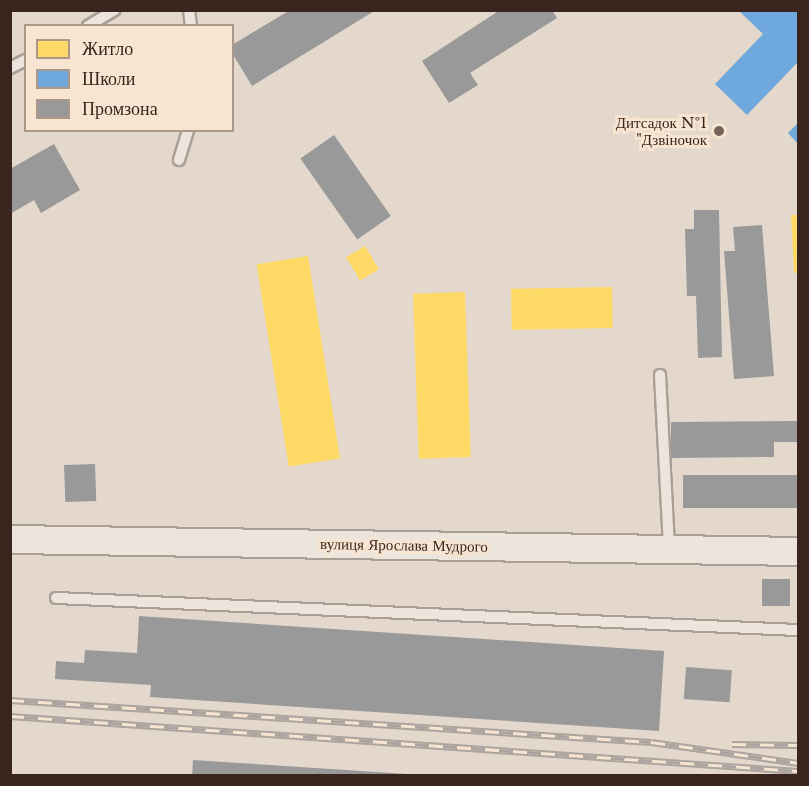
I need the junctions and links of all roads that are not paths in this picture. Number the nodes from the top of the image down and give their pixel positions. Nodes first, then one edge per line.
1 (115, 10) edge
2 (91, 24) edge
3 (24, 61) edge
4 (10, 68) edge
5 (187, 132) edge
6 (178, 160) dead end
7 (660, 375) dead end
8 (10, 539) edge
9 (669, 549) junction
10 (798, 551) edge
11 (56, 598) dead end
12 (798, 630) edge

1 - 2 lane
3 - 4 lane
5 - 6 lane
7 - 9 lane
8 - 9 street, вулиця Ярослава Мудрого
9 - 10 street, вулиця Ярослава Мудрого
11 - 12 lane

